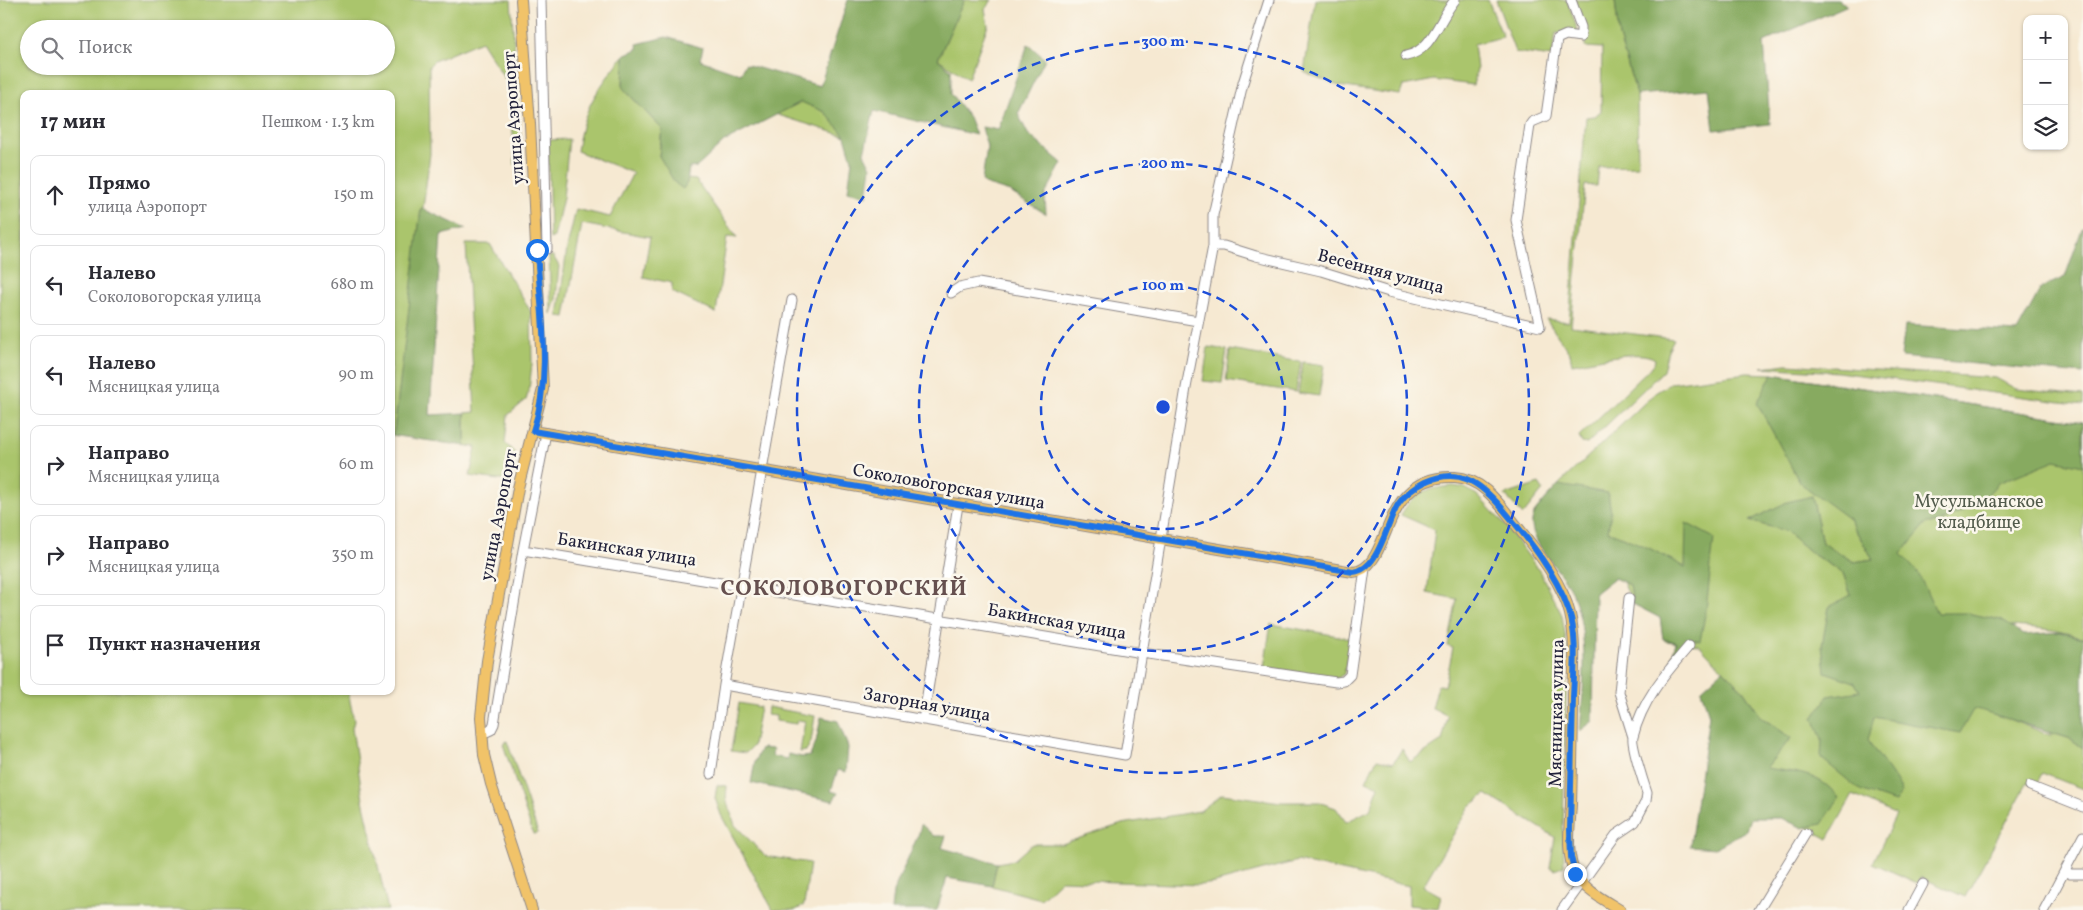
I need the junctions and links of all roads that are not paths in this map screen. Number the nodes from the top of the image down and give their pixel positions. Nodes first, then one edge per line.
1 (521, 0) edge
2 (541, 0) edge
3 (1269, 0) edge
4 (1455, 0) edge
5 (1571, 0) edge
6 (1406, 56) dead end
7 (1213, 246) junction
8 (548, 249) dead end
9 (951, 294) dead end
10 (792, 300) dead end
11 (1198, 322) junction
12 (533, 431) junction
13 (546, 433) junction
14 (761, 470) junction
15 (958, 505) junction
16 (1162, 539) junction
17 (523, 550) junction
18 (1362, 570) junction
19 (742, 584) junction
20 (1629, 598) dead end
21 (940, 618) junction
22 (1689, 646) dead end
23 (1142, 653) junction
24 (724, 685) junction
25 (924, 720) junction
26 (482, 734) junction
27 (1632, 737) junction
28 (711, 774) dead end
29 (2030, 786) dead end
30 (2083, 807) edge
31 (1806, 834) dead end
32 (2083, 836) edge
33 (2065, 870) junction
34 (2083, 874) edge
35 (1581, 882) junction
36 (1923, 884) dead end
37 (532, 910) edge
38 (1562, 910) edge
39 (1620, 910) edge
40 (1759, 910) edge
41 (1908, 910) edge
42 (2044, 910) edge

1 - 12 main road, улица Аэропорт
2 - 8 street
3 - 7 street
4 - 6 street
5 - 7 street, Весенняя улица
7 - 11 street
9 - 11 street
10 - 14 street
11 - 16 street
12 - 13 main road, Соколовогорская улица
12 - 26 main road, улица Аэропорт
13 - 14 main road, Соколовогорская улица
13 - 17 street
14 - 15 main road, Соколовогорская улица
14 - 19 street
15 - 16 main road, Соколовогорская улица
15 - 21 street
16 - 18 main road, Соколовогорская улица
16 - 23 street
17 - 19 street, Бакинская улица
17 - 26 street
18 - 23 street, Бакинская улица
18 - 35 main road, Мясницкая улица
19 - 21 street, Бакинская улица
19 - 24 street
20 - 27 street
21 - 23 street, Бакинская улица
21 - 25 street
22 - 27 street
23 - 25 street, Загорная улица
24 - 25 street, Загорная улица
24 - 28 street
26 - 37 main road, улица Аэропорт
27 - 35 street
29 - 30 street
31 - 40 street
32 - 33 street
33 - 34 street
33 - 42 street
35 - 38 street
35 - 39 main road, Мясницкая улица
36 - 41 street

